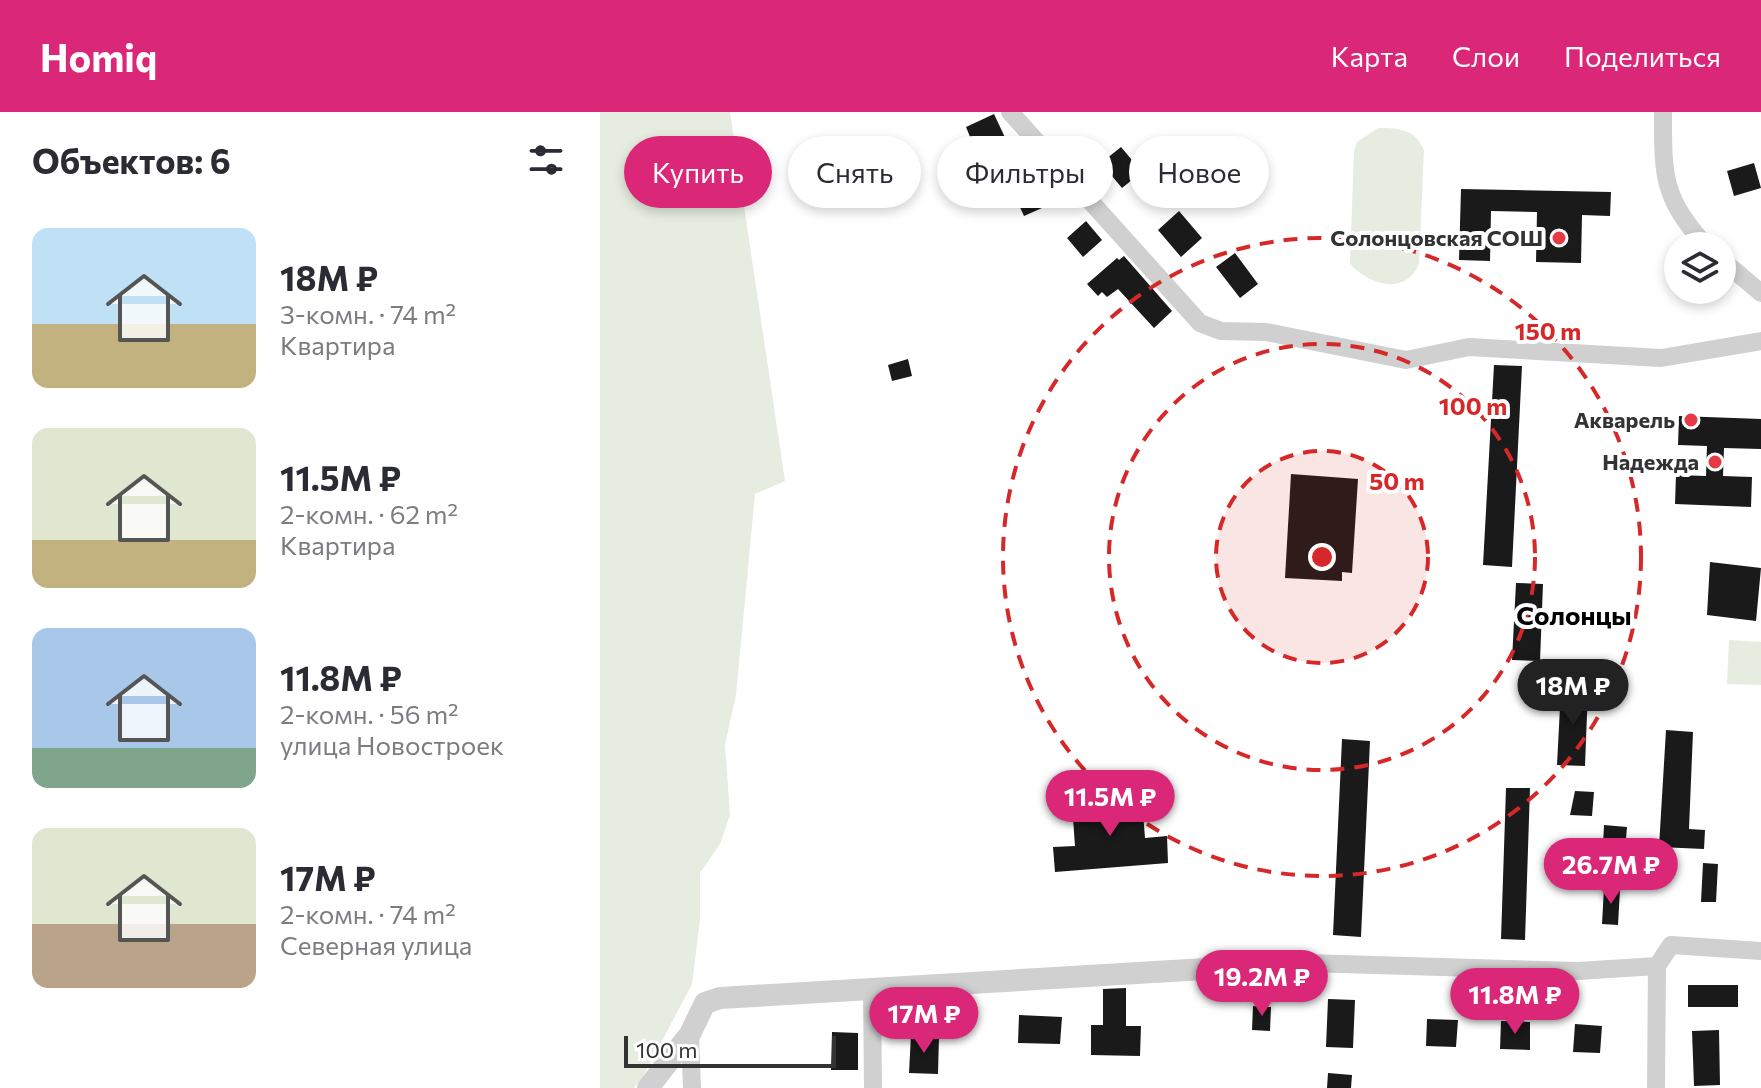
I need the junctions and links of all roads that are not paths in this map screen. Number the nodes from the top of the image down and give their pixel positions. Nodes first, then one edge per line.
1 (1010, 112) edge
2 (1663, 112) edge
3 (1694, 232) edge
4 (1736, 272) edge
5 (1761, 293) edge
6 (1761, 341) edge
7 (1761, 951) edge
8 (1307, 963) joint
9 (1657, 966) junction
10 (872, 988) junction
11 (690, 1034) junction
12 (648, 1088) edge
13 (692, 1088) edge
14 (873, 1088) edge
15 (1656, 1088) edge

1 - 6 street
2 - 3 street
4 - 5 street
7 - 9 street
8 - 9 street
8 - 10 street
9 - 15 street
10 - 11 street
10 - 14 street
11 - 12 street
11 - 13 street

